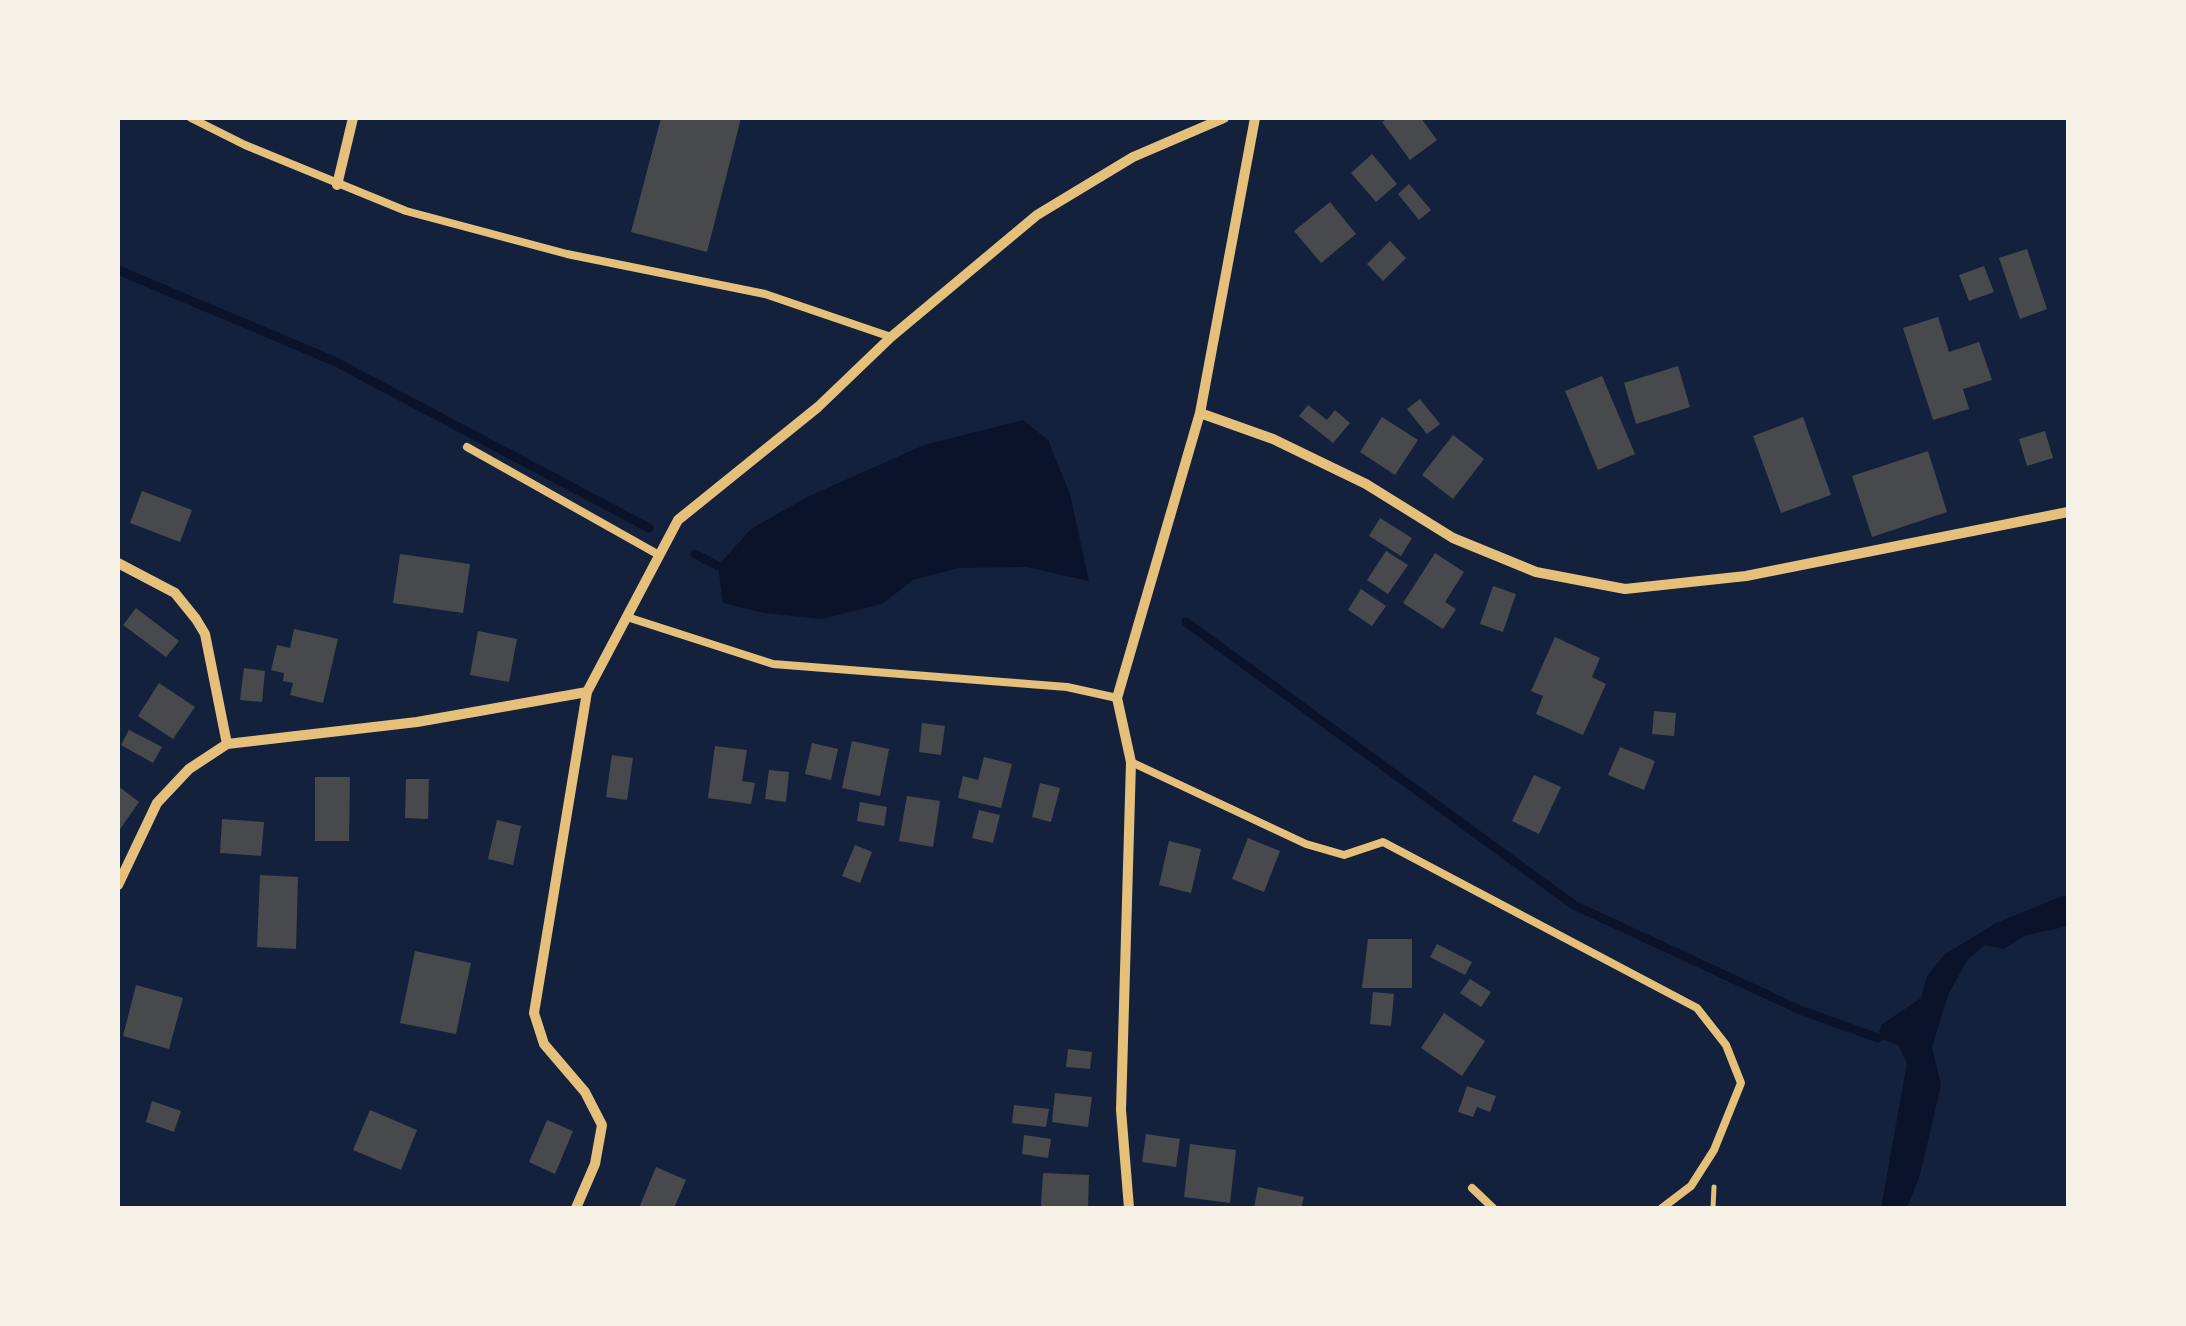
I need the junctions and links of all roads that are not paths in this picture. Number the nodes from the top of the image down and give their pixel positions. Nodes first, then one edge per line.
1 (191, 118) edge
2 (353, 118) edge
3 (1224, 118) edge
4 (1255, 118) edge
5 (338, 185) junction
6 (891, 337) junction
7 (1200, 413) junction
8 (467, 447) dead end
9 (2068, 512) edge
10 (660, 556) junction
11 (118, 563) edge
12 (627, 617) junction
13 (587, 692) junction
14 (1117, 698) junction
15 (227, 744) junction
16 (1130, 762) junction
17 (118, 886) edge
18 (1472, 1188) dead end
19 (576, 1208) edge
20 (1128, 1208) edge
21 (1493, 1208) edge
22 (1662, 1208) edge

1 - 5 lane
2 - 5 street
3 - 6 street
4 - 7 street
5 - 6 lane
6 - 10 street
7 - 9 street
7 - 14 street
8 - 10 lane
10 - 12 street
11 - 15 street
12 - 13 street
12 - 14 lane
13 - 15 street
13 - 19 street
14 - 16 street
15 - 17 street
16 - 20 street
16 - 22 lane
18 - 21 lane

